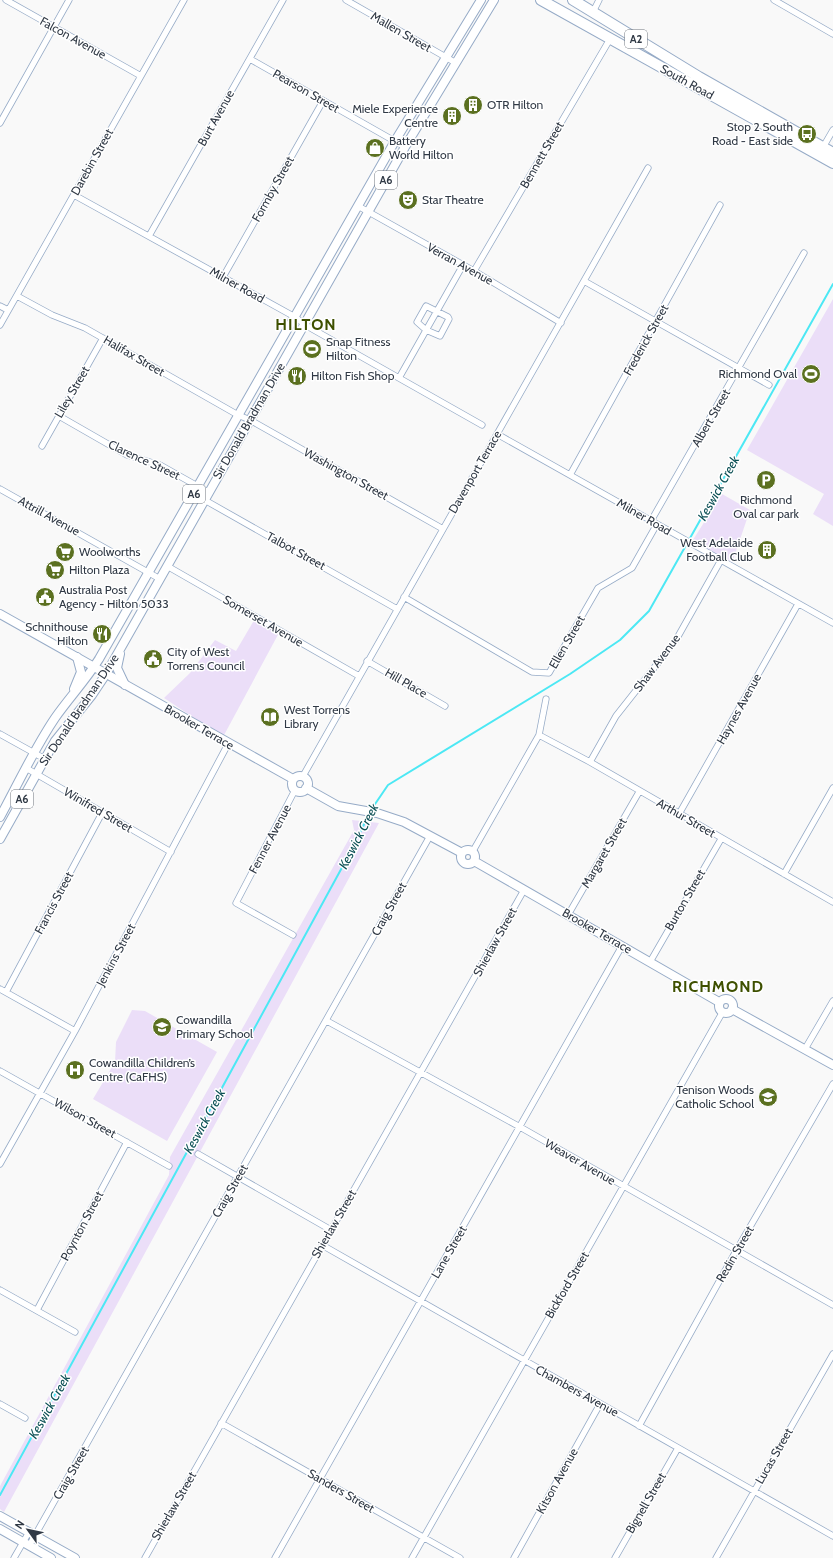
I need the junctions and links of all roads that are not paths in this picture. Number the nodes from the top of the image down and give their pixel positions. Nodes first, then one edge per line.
1 (6, 0) edge
2 (69, 0) edge
3 (184, 0) edge
4 (283, 0) edge
5 (346, 0) edge
6 (480, 0) edge
7 (494, 0) edge
8 (534, 0) edge
9 (541, 0) edge
10 (573, 0) edge
11 (599, 0) edge
12 (774, 0) edge
13 (558, 10) junction
14 (593, 12) junction
15 (54, 27) junction
16 (833, 34) edge
17 (610, 39) junction
18 (446, 57) junction
19 (250, 59) junction
20 (456, 63) junction
21 (141, 76) junction
22 (323, 101) junction
23 (0, 123) edge
24 (833, 130) edge
25 (395, 141) junction
26 (405, 147) junction
27 (821, 151) junction
28 (833, 153) edge
29 (833, 164) edge
30 (648, 168) dead end
31 (74, 195) junction
32 (720, 205) dead end
33 (358, 206) junction
34 (367, 212) junction
35 (149, 236) junction
36 (804, 253) dead end
37 (463, 266) junction
38 (474, 271) junction
39 (223, 277) junction
40 (584, 281) junction
41 (17, 296) junction
42 (0, 306) edge
43 (8, 310) junction
44 (437, 311) junction
45 (295, 317) junction
46 (656, 322) junction
47 (561, 323) junction
48 (304, 324) junction
49 (0, 325) edge
50 (426, 330) junction
51 (103, 338) junction
52 (739, 369) junction
53 (399, 378) junction
54 (769, 385) dead end
55 (238, 415) junction
56 (58, 416) junction
57 (250, 420) junction
58 (482, 424) dead end
59 (497, 434) junction
60 (42, 446) dead end
61 (570, 474) junction
62 (199, 486) junction
63 (0, 489) edge
64 (208, 492) junction
65 (194, 494) junction
66 (204, 500) junction
67 (654, 522) junction
68 (443, 529) junction
69 (720, 560) junction
70 (167, 566) junction
71 (149, 572) junction
72 (160, 579) junction
73 (404, 597) junction
74 (798, 604) junction
75 (397, 609) junction
76 (0, 614) edge
77 (833, 623) edge
78 (123, 641) junction
79 (77, 657) junction
80 (367, 661) junction
81 (94, 667) junction
82 (106, 674) junction
83 (359, 676) junction
84 (125, 685) junction
85 (70, 697) junction
86 (546, 699) dead end
87 (445, 706) dead end
88 (0, 734) edge
89 (539, 735) junction
90 (228, 744) junction
91 (34, 753) junction
92 (45, 759) junction
93 (590, 762) junction
94 (26, 768) junction
95 (36, 774) junction
96 (303, 776) junction
97 (293, 780) junction
98 (306, 788) junction
99 (833, 788) edge
100 (296, 790) junction
101 (639, 792) junction
102 (102, 813) junction
103 (679, 814) junction
104 (0, 817) edge
105 (430, 836) junction
106 (0, 839) edge
107 (721, 839) junction
108 (473, 851) junction
109 (171, 852) junction
110 (462, 853) junction
111 (474, 860) junction
112 (784, 874) junction
113 (524, 890) junction
114 (833, 902) edge
115 (568, 915) junction
116 (293, 934) dead end
117 (622, 946) junction
118 (650, 962) junction
119 (0, 989) edge
120 (6, 992) junction
121 (833, 1001) edge
122 (719, 1002) junction
123 (732, 1009) junction
124 (722, 1012) junction
125 (327, 1021) junction
126 (75, 1031) junction
127 (805, 1049) junction
128 (833, 1065) edge
129 (0, 1071) edge
130 (422, 1073) junction
131 (833, 1084) edge
132 (40, 1093) junction
133 (520, 1127) junction
134 (127, 1142) junction
135 (198, 1154) dead end
136 (0, 1164) edge
137 (169, 1166) dead end
138 (238, 1177) junction
139 (623, 1186) junction
140 (331, 1230) junction
141 (322, 1245) junction
142 (736, 1251) junction
143 (0, 1290) edge
144 (421, 1302) junction
145 (833, 1305) edge
146 (37, 1310) junction
147 (75, 1332) dead end
148 (833, 1354) edge
149 (523, 1361) junction
150 (0, 1404) edge
151 (600, 1404) junction
152 (25, 1418) dead end
153 (221, 1423) junction
154 (639, 1426) junction
155 (678, 1448) junction
156 (320, 1479) junction
157 (754, 1491) junction
158 (0, 1516) edge
159 (2, 1531) edge
160 (32, 1534) junction
161 (833, 1536) edge
162 (424, 1538) junction
163 (26, 1544) junction
164 (14, 1558) edge
165 (51, 1558) edge
166 (75, 1558) edge
167 (145, 1558) edge
168 (275, 1558) edge
169 (412, 1558) edge
170 (460, 1558) edge
171 (514, 1558) edge
172 (615, 1558) edge
173 (716, 1558) edge

1 - 15 street, Falcon Avenue
2 - 15 street
3 - 21 street, Darebin Street
4 - 19 street, Burt Avenue
5 - 18 street, Mallen Street
6 - 18 main road, Sir Donald Bradman Drive / A6
7 - 20 main road, Sir Donald Bradman Drive / A6
8 - 13 highway
9 - 13 highway, South Road / A2
10 - 14 highway, South Road / A2
11 - 14 street
12 - 16 street
13 - 17 highway, South Road / A2
14 - 27 highway, South Road / A2
15 - 21 street, Falcon Avenue
15 - 23 street
17 - 27 highway, South Road / A2
17 - 38 street, Bennett Street
18 - 20 street, Mallen Street
18 - 25 main road, Sir Donald Bradman Drive / A6
19 - 22 street, Pearson Street
19 - 35 street, Burt Avenue
20 - 26 main road, Sir Donald Bradman Drive / A6
21 - 31 street, Darebin Street
22 - 25 street, Pearson Street
22 - 39 street, Formby Street
24 - 27 street
25 - 26 street, Pearson Street
25 - 33 main road, Sir Donald Bradman Drive / A6
26 - 34 main road, Sir Donald Bradman Drive / A6
27 - 28 highway, South Road / A2
27 - 29 highway, South Road / A2
30 - 40 street, Davenport Terrace
31 - 35 street, Milner Road
31 - 41 street, Darebin Street
32 - 46 street, Frederick Street
33 - 34 street, Verran Avenue
33 - 45 main road, Sir Donald Bradman Drive / A6
34 - 37 street, Verran Avenue
34 - 48 main road, Sir Donald Bradman Drive / A6
35 - 39 street, Milner Road
36 - 52 street, Albert Street
37 - 38 street, Verran Avenue
37 - 44 street
38 - 47 street, Verran Avenue
39 - 45 street, Milner Road
40 - 46 street
40 - 47 street, Davenport Terrace
41 - 43 street, Darebin Street
41 - 51 street, Halifax Street
42 - 43 street
43 - 49 street, Darebin Street
44 - 50 street
44 - 50 street
44 - 50 street
45 - 48 street, Milner Road
45 - 55 main road, Sir Donald Bradman Drive / A6
46 - 52 street
46 - 61 street, Frederick Street
47 - 59 street, Davenport Terrace
48 - 53 street, Milner Road
48 - 57 main road, Sir Donald Bradman Drive / A6
50 - 53 street
51 - 55 street, Halifax Street
51 - 56 street, Liley Street
52 - 54 street
52 - 67 street, Albert Street
53 - 58 street, Milner Road
55 - 57 street, Halifax Street
55 - 62 main road, Sir Donald Bradman Drive / A6
56 - 60 street, Liley Street
56 - 62 street, Clarence Street
57 - 64 main road, Sir Donald Bradman Drive / A6
57 - 68 street, Washington Street
59 - 61 street, Milner Road
59 - 68 street, Davenport Terrace
61 - 67 street, Milner Road
62 - 64 street, Clarence Street
62 - 65 main road, Sir Donald Bradman Drive / A6
63 - 71 street, Attrill Avenue
64 - 66 main road, Sir Donald Bradman Drive / A6
65 - 66 street, Talbot Street
65 - 71 main road, Sir Donald Bradman Drive / A6
66 - 70 main road, Sir Donald Bradman Drive / A6
66 - 75 street, Talbot Street
67 - 69 street, Milner Road
67 - 73 street, Ellen Street
68 - 73 street, Davenport Terrace
69 - 74 street, Milner Road
69 - 93 street, Shaw Avenue
70 - 72 main road, Sir Donald Bradman Drive / A6
70 - 83 street, Somerset Avenue
71 - 72 street, Attrill Avenue
71 - 81 main road, Sir Donald Bradman Drive / A6
72 - 78 main road, Sir Donald Bradman Drive / A6
73 - 75 street, Davenport Terrace
74 - 77 street, Milner Road
74 - 103 street, Haynes Avenue
75 - 80 street, Davenport Terrace
76 - 79 main road, Brooker Terrace
78 - 82 main road, Sir Donald Bradman Drive / A6
78 - 84 main road
79 - 81 main road, Brooker Terrace
79 - 85 main road
80 - 83 street, Davenport Terrace
80 - 87 street, Hill Place
81 - 82 main road, Brooker Terrace
81 - 85 main road, Sir Donald Bradman Drive / A6
82 - 84 main road, Brooker Terrace
82 - 92 main road, Sir Donald Bradman Drive / A6
83 - 96 street, Davenport Terrace
84 - 90 main road, Brooker Terrace
85 - 91 main road, Sir Donald Bradman Drive / A6
86 - 89 street
88 - 91 street
89 - 93 street, Arthur Street
89 - 108 street
90 - 97 main road, Brooker Terrace
90 - 109 street, Jenkins Street
91 - 92 street
91 - 94 main road, Sir Donald Bradman Drive / A6
92 - 95 main road, Sir Donald Bradman Drive / A6
93 - 101 street, Arthur Street
94 - 95 street, Winifred Street
94 - 104 main road, Sir Donald Bradman Drive / A6
95 - 102 street, Winifred Street
95 - 106 main road, Sir Donald Bradman Drive / A6
96 - 97 main road
96 - 98 main road
97 - 100 main road
98 - 100 main road
98 - 105 main road
99 - 112 street
100 - 116 street, Fenner Avenue
101 - 103 street, Arthur Street
101 - 115 street, Margaret Street
102 - 109 street, Winifred Street
102 - 120 street, Francis Street
103 - 107 street, Arthur Street
105 - 110 main road
105 - 125 street, Craig Street
107 - 112 street, Arthur Street
107 - 118 street, Burton Street
108 - 110 main road
108 - 111 main road
109 - 126 street, Jenkins Street
110 - 111 main road
111 - 113 main road, Brooker Terrace
112 - 114 street, Arthur Street
113 - 115 main road, Brooker Terrace
113 - 130 street, Shierlaw Street
115 - 117 main road, Brooker Terrace
117 - 118 main road, Brooker Terrace
117 - 133 street, Lane Street
118 - 122 main road, Brooker Terrace
119 - 120 street
120 - 126 street
121 - 127 street
122 - 123 main road
122 - 124 main road
123 - 124 main road
123 - 127 main road
124 - 139 street, Bickford Street
125 - 130 street, Weaver Avenue
125 - 138 street, Craig Street
126 - 132 street, Jenkins Street
127 - 128 main road
129 - 132 street, Wilson Street
130 - 133 street, Weaver Avenue
130 - 140 street, Shierlaw Street
131 - 142 street, Redin Street
132 - 134 street, Wilson Street
132 - 136 street, Jenkins Street
133 - 139 street, Weaver Avenue
133 - 144 street, Lane Street
134 - 137 street, Wilson Street
134 - 146 street, Poynton Street
135 - 138 street
138 - 140 street
138 - 160 street, Craig Street
139 - 142 street, Weaver Avenue
139 - 149 street, Bickford Street
140 - 141 street, Shierlaw Street
141 - 144 street, Chambers Avenue
141 - 153 street, Shierlaw Street
142 - 145 street, Weaver Avenue
142 - 154 street, Redin Street
143 - 146 street
144 - 149 street, Chambers Avenue
144 - 156 street, Lane Street
146 - 147 street
148 - 157 street, Lucas Street
149 - 151 street, Chambers Avenue
149 - 162 street, Bickford Street
150 - 152 street
151 - 154 street, Chambers Avenue
151 - 171 street, Kitson Avenue
153 - 156 street, Sanders Street
153 - 167 street, Shierlaw Street
154 - 155 street, Chambers Avenue
155 - 157 street, Chambers Avenue
155 - 172 street, Bignell Street
156 - 162 street, Sanders Street
156 - 168 street, Lane Street
157 - 161 street, Chambers Avenue
157 - 173 street, Lucas Street
158 - 160 main road
159 - 163 main road
160 - 163 street, Craig Street
160 - 166 main road
162 - 169 street, Bickford Street
162 - 170 street, Sanders Street
163 - 164 street, Craig Street
163 - 165 main road

